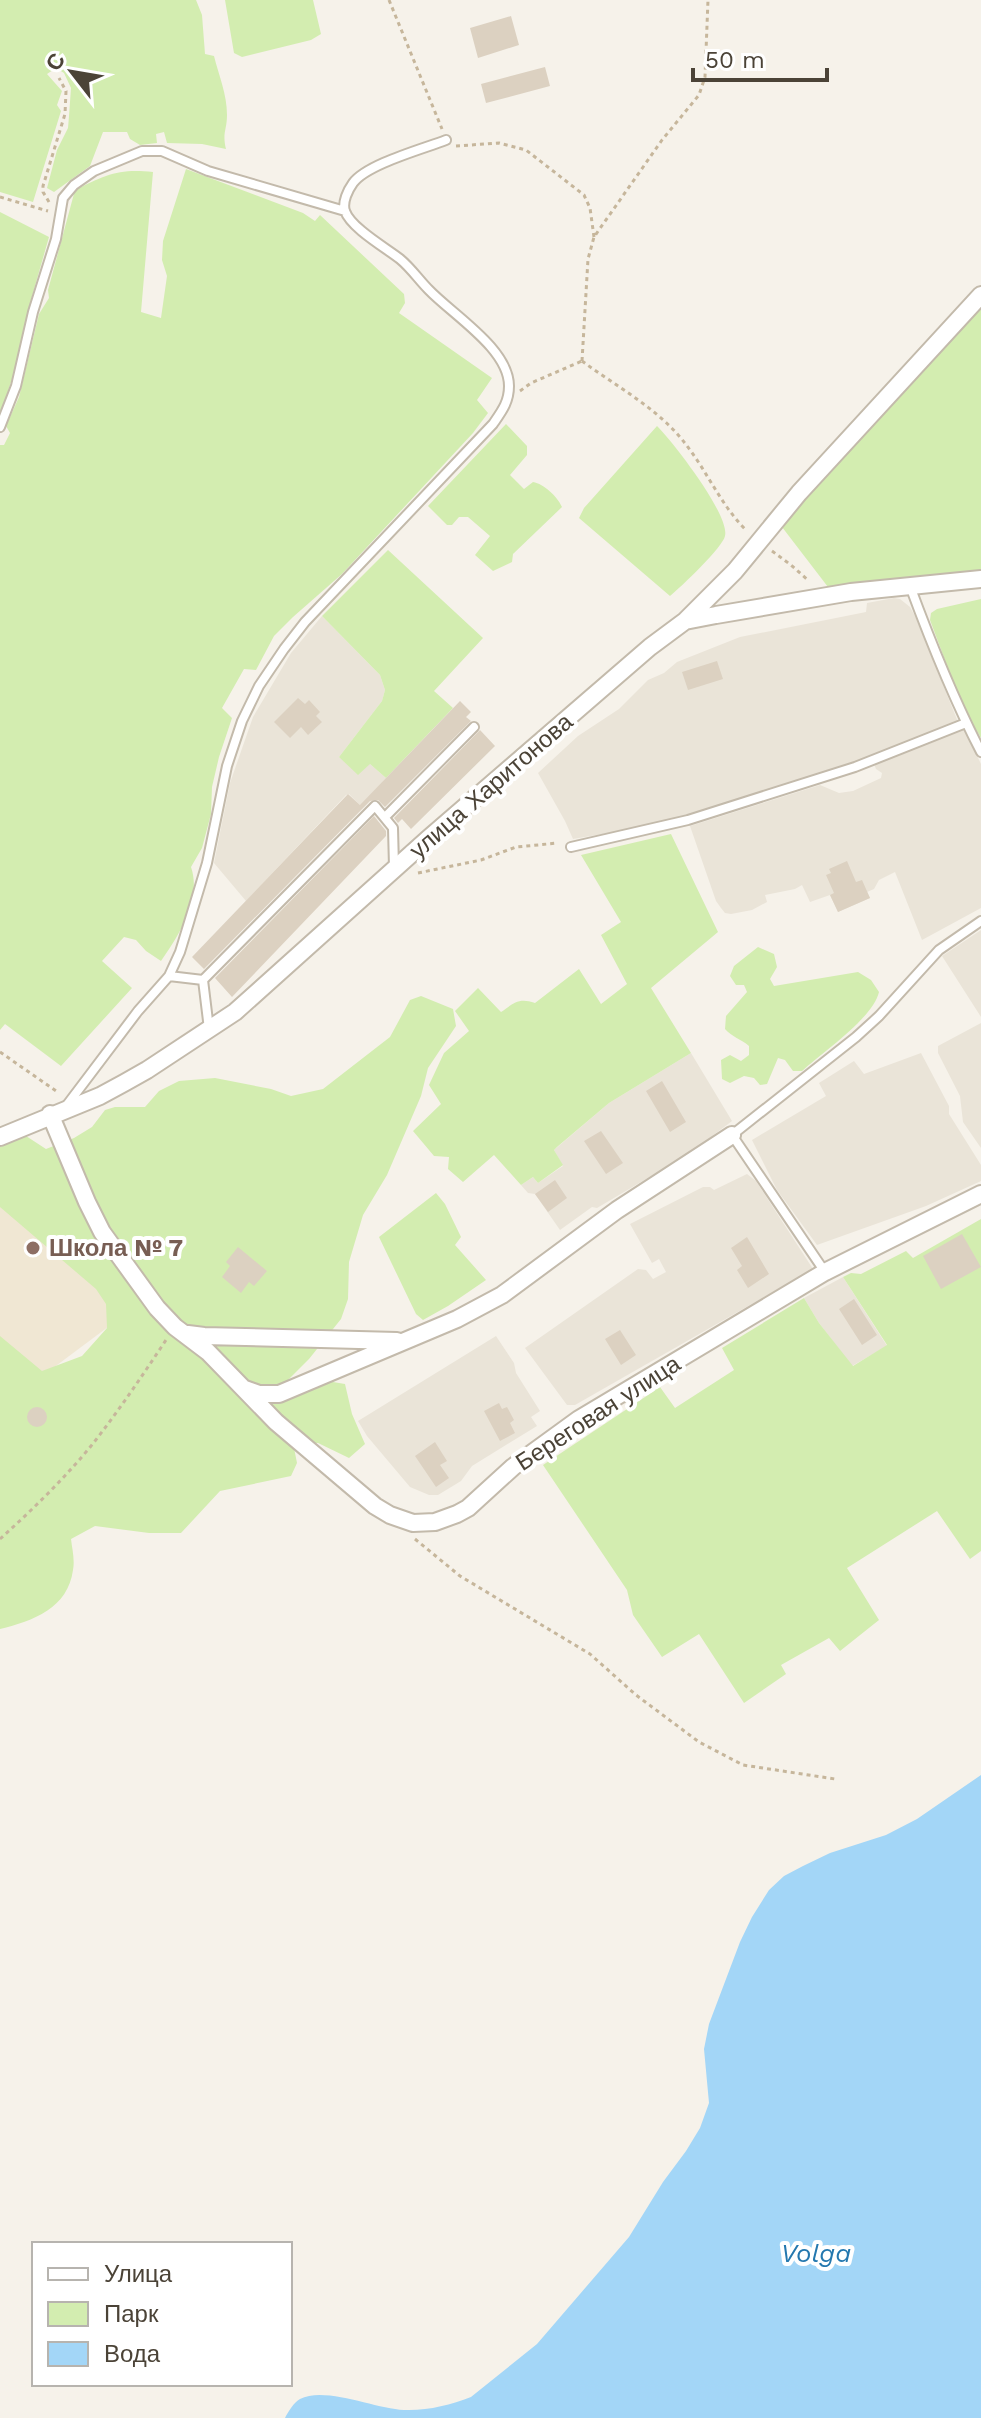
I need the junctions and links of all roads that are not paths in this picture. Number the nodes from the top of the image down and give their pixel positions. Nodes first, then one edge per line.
1 (446, 140) road end
2 (345, 211) junction
3 (981, 295) edge
4 (0, 427) edge
5 (981, 579) edge
6 (910, 586) junction
7 (685, 621) junction
8 (966, 723) junction
9 (474, 727) dead end
10 (981, 752) edge
11 (385, 817) junction
12 (571, 847) road end
13 (394, 870) junction
14 (981, 921) edge
15 (169, 976) junction
16 (203, 980) junction
17 (209, 1030) junction
18 (62, 1108) junction
19 (732, 1135) junction
20 (0, 1137) edge
21 (981, 1194) edge
22 (825, 1272) junction
23 (179, 1329) junction
24 (402, 1341) junction
25 (240, 1386) junction

1 - 2 lane
2 - 4 lane
2 - 15 lane
3 - 7 street
5 - 6 street, улица Харитонова
6 - 7 street, улица Харитонова
6 - 8 lane
7 - 13 street, улица Харитонова
8 - 10 lane
8 - 12 lane
9 - 11 lane
11 - 13 lane
11 - 16 lane
13 - 17 street, улица Харитонова
14 - 19 lane
15 - 16 lane
15 - 18 lane
16 - 17 lane
17 - 18 street, улица Харитонова
18 - 20 street, улица Харитонова
18 - 23 street, Береговая улица
19 - 22 lane
19 - 24 street
21 - 22 street, Береговая улица
22 - 25 street, Береговая улица
23 - 24 street
23 - 25 street, Береговая улица
24 - 25 street

